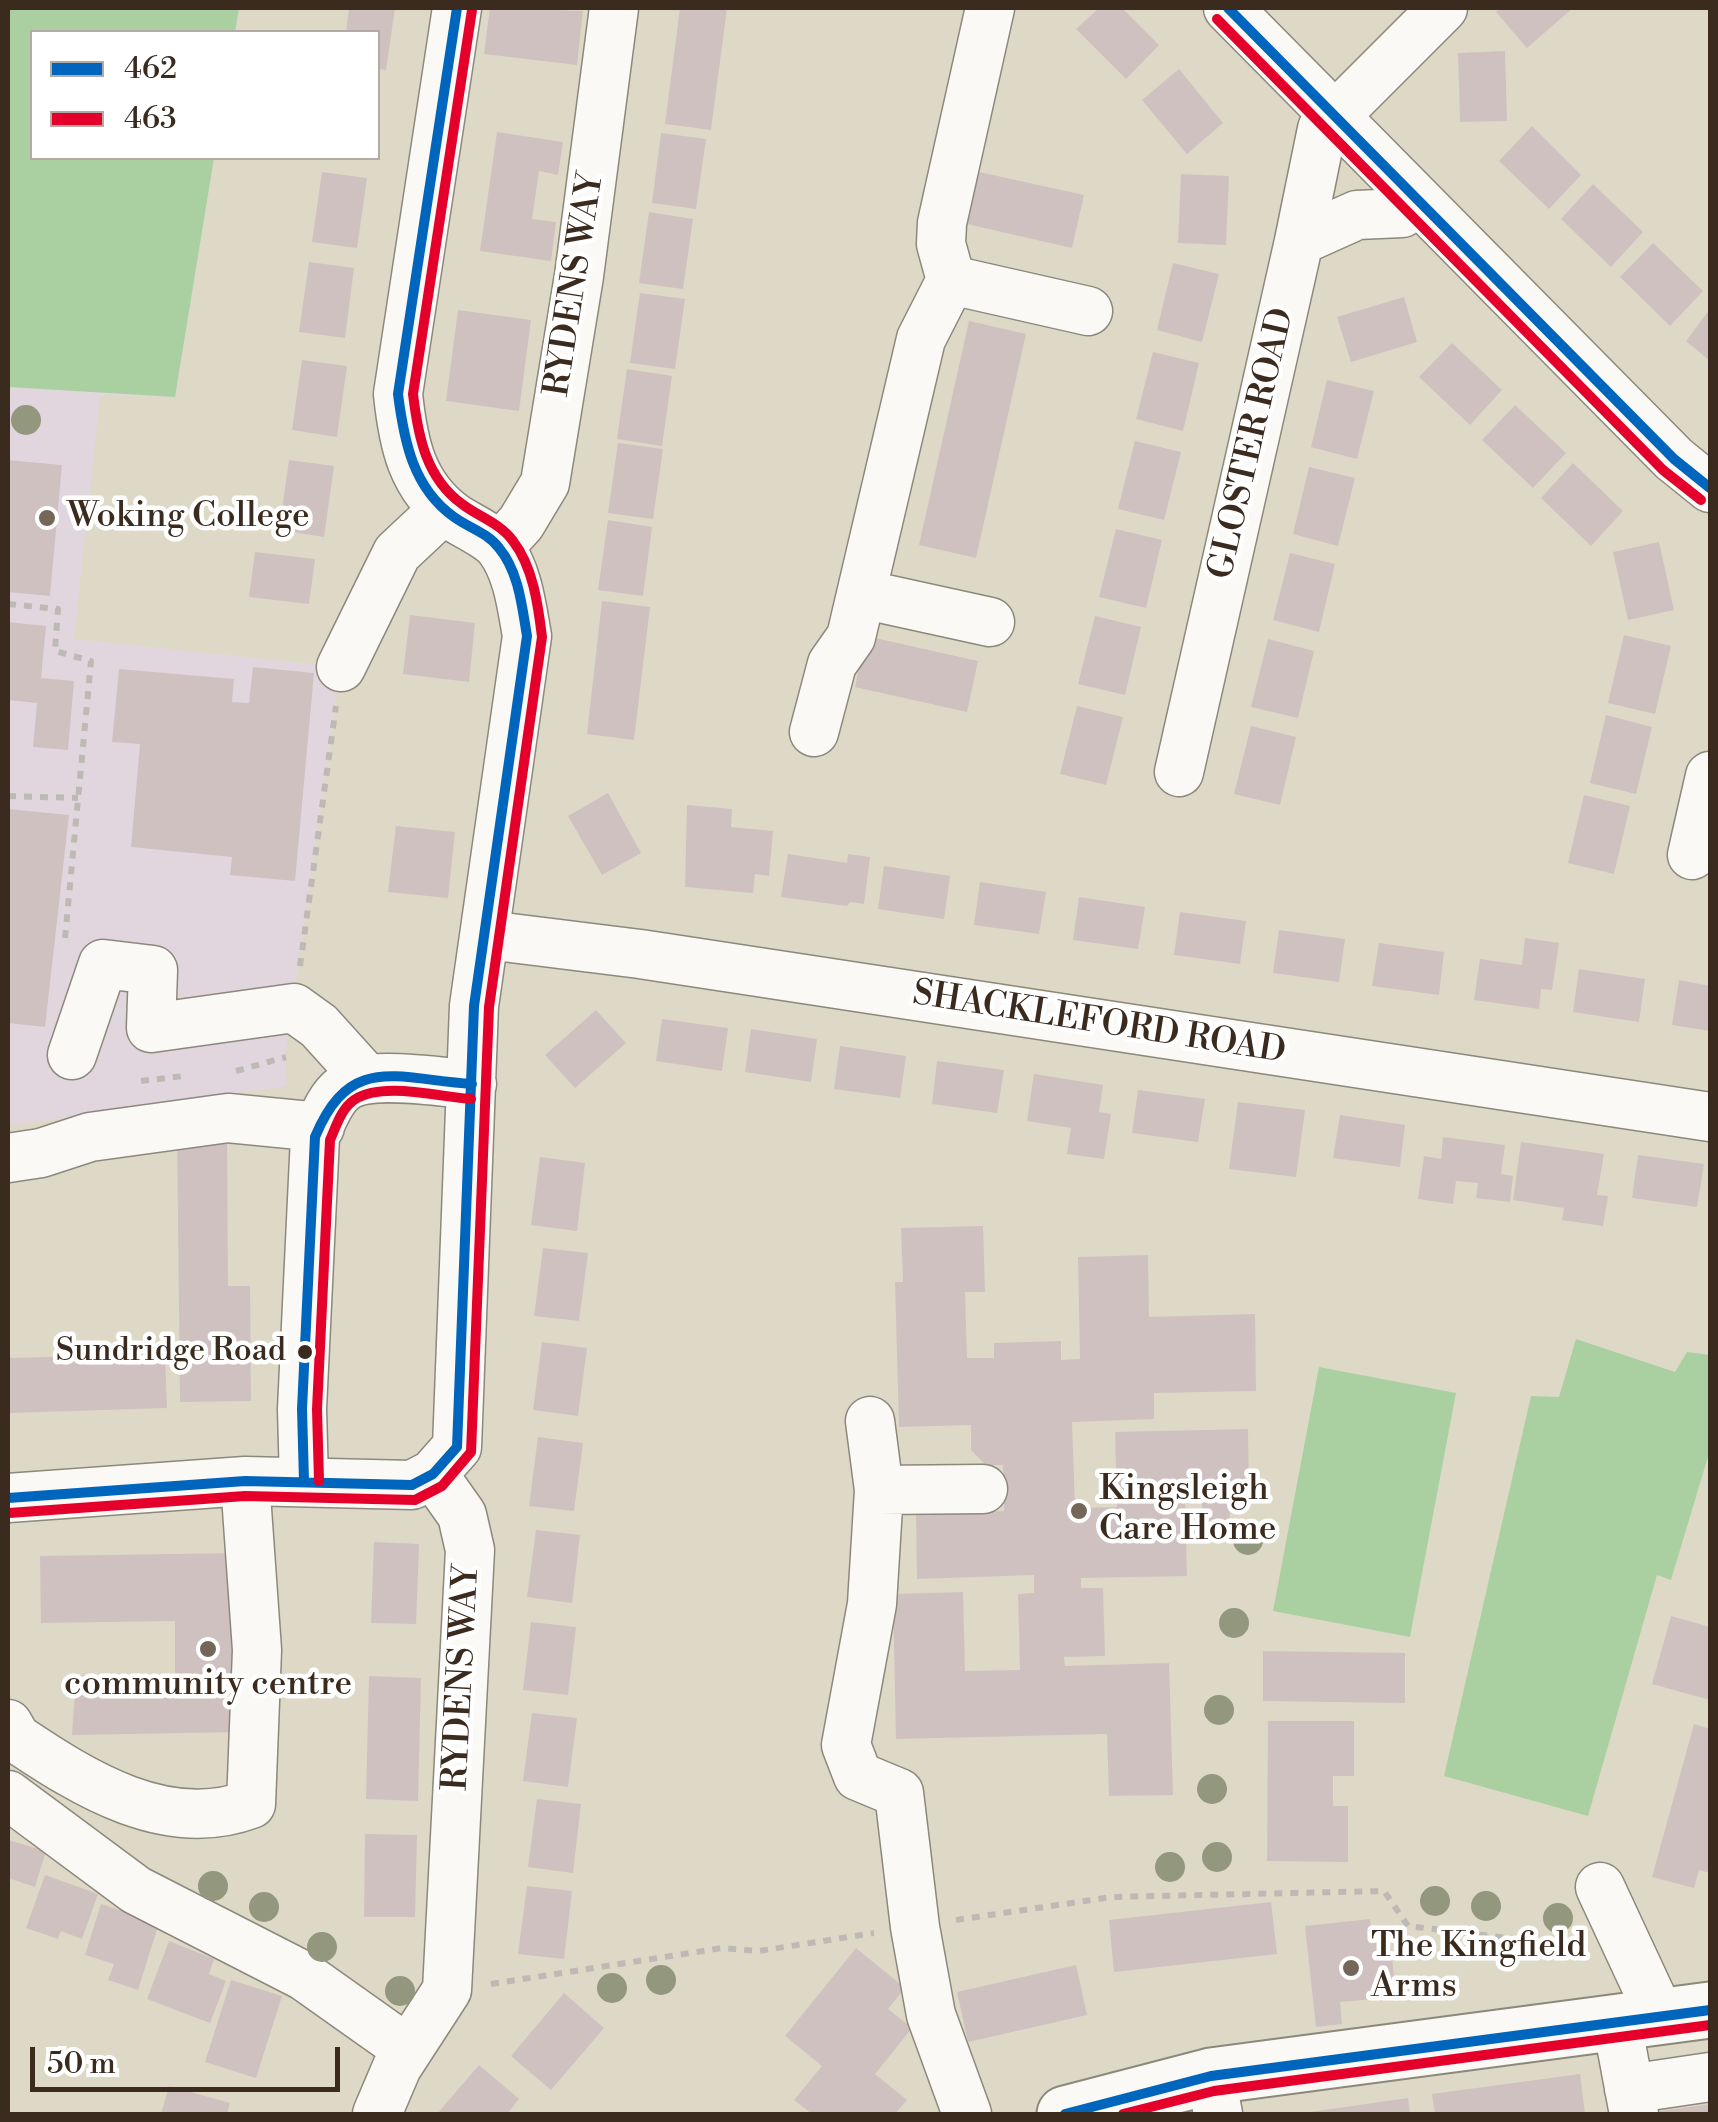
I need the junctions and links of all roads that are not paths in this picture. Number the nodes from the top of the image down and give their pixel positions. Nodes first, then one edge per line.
1 (457, 8) edge
2 (614, 8) edge
3 (990, 8) edge
4 (1228, 8) edge
5 (1444, 8) edge
6 (1332, 116) junction
7 (1415, 200) junction
8 (1299, 241) junction
9 (952, 280) junction
10 (1088, 311) dead end
11 (1710, 488) edge
12 (444, 508) junction
13 (499, 547) junction
14 (862, 594) junction
15 (990, 622) dead end
16 (340, 667) road end
17 (814, 732) dead end
18 (1179, 772) dead end
19 (1710, 776) edge
20 (1692, 855) dead end
21 (487, 935) junction
22 (72, 1055) dead end
23 (366, 1078) junction
24 (472, 1084) junction
25 (1710, 1116) edge
26 (320, 1127) junction
27 (8, 1158) edge
28 (870, 1422) dead end
29 (433, 1474) junction
30 (304, 1481) junction
31 (245, 1482) junction
32 (984, 1489) dead end
33 (879, 1490) junction
34 (8, 1498) edge
35 (8, 1724) edge
36 (8, 1796) edge
37 (1600, 1887) dead end
38 (1663, 2017) edge
39 (407, 2049) junction
40 (1710, 2078) edge
41 (1214, 2095) edge
42 (1632, 2102) edge
43 (377, 2114) edge
44 (967, 2114) edge
45 (1065, 2114) edge

1 - 12 street
2 - 13 street, RYDENS WAY
3 - 9 street
4 - 6 street
5 - 6 street
6 - 7 street
6 - 8 street, GLOSTER ROAD
7 - 8 street
7 - 11 street
8 - 18 street, GLOSTER ROAD
9 - 10 street
9 - 14 street
12 - 13 street
12 - 16 street
13 - 21 street
14 - 15 street
14 - 17 street
19 - 20 street
21 - 24 street
21 - 25 street, SHACKLEFORD ROAD
22 - 23 street
23 - 24 street
23 - 26 street
24 - 29 street
26 - 27 street
26 - 30 street
28 - 33 street
29 - 30 street
29 - 39 street, RYDENS WAY
30 - 31 street
31 - 34 street
31 - 35 street
32 - 33 street
33 - 44 street
36 - 39 street
37 - 38 street
38 - 41 main road
38 - 42 street
39 - 43 street
40 - 42 street
41 - 45 main road

